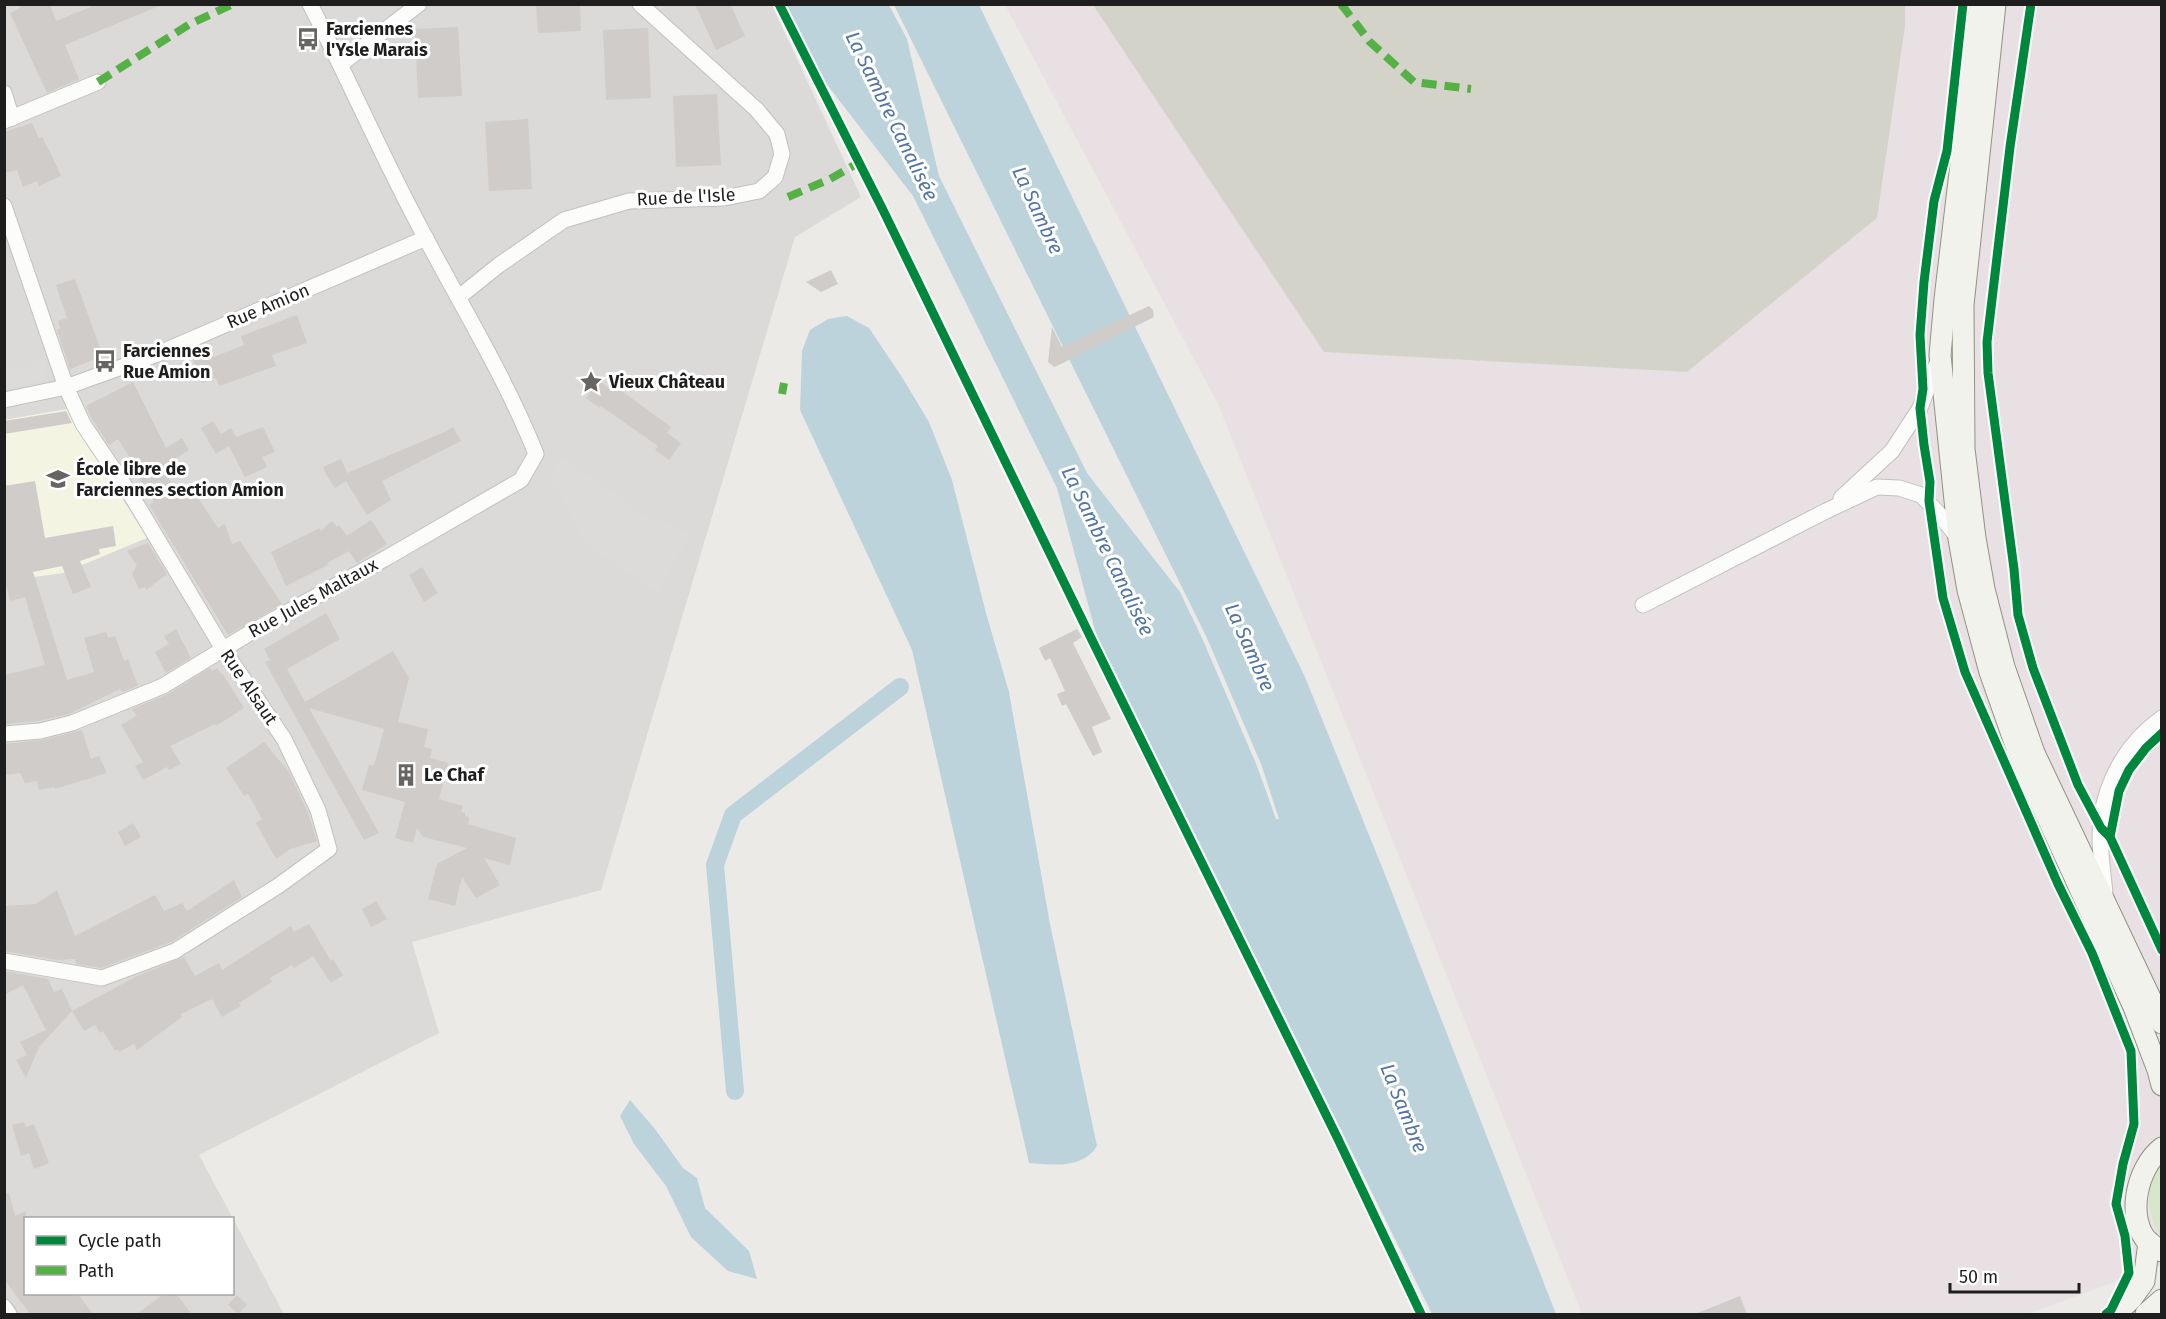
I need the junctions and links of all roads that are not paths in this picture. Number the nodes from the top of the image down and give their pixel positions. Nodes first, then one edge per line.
1 (310, 4) edge
2 (419, 4) edge
3 (640, 4) edge
4 (1980, 4) edge
5 (1995, 4) edge
6 (341, 64) junction
7 (98, 82) dead end
8 (4, 93) edge
9 (8, 119) edge
10 (4, 206) edge
11 (426, 238) junction
12 (459, 297) junction
13 (1940, 355) junction
14 (66, 387) junction
15 (4, 400) edge
16 (1826, 511) junction
17 (1959, 539) junction
18 (1644, 605) dead end
19 (223, 649) junction
20 (2162, 718) edge
21 (4, 734) edge
22 (2106, 908) junction
23 (4, 961) edge
24 (2162, 1023) edge
25 (2162, 1085) edge
26 (2162, 1148) edge
27 (2155, 1246) edge
28 (2162, 1300) edge
29 (4, 1307) edge
30 (9, 1314) edge
31 (2115, 1314) edge
32 (2146, 1314) edge

1 - 6 street
2 - 6 street
3 - 12 street, Rue de l'Isle
4 - 13 main road
5 - 22 main road
6 - 11 street
7 - 9 street
8 - 9 street
10 - 14 street, Rue Alsaut
11 - 12 street
11 - 14 street, Rue Amion
12 - 19 street, Rue Jules Maltaux
13 - 16 street
13 - 17 main road
14 - 15 street, Rue Amion
14 - 19 street, Rue Alsaut
16 - 17 street
16 - 18 street
17 - 25 main road
19 - 21 street, Rue Jules Maltaux
19 - 23 street, Rue Alsaut
20 - 22 street
22 - 24 main road
26 - 27 main road
27 - 31 main road
28 - 32 main road
29 - 30 street

